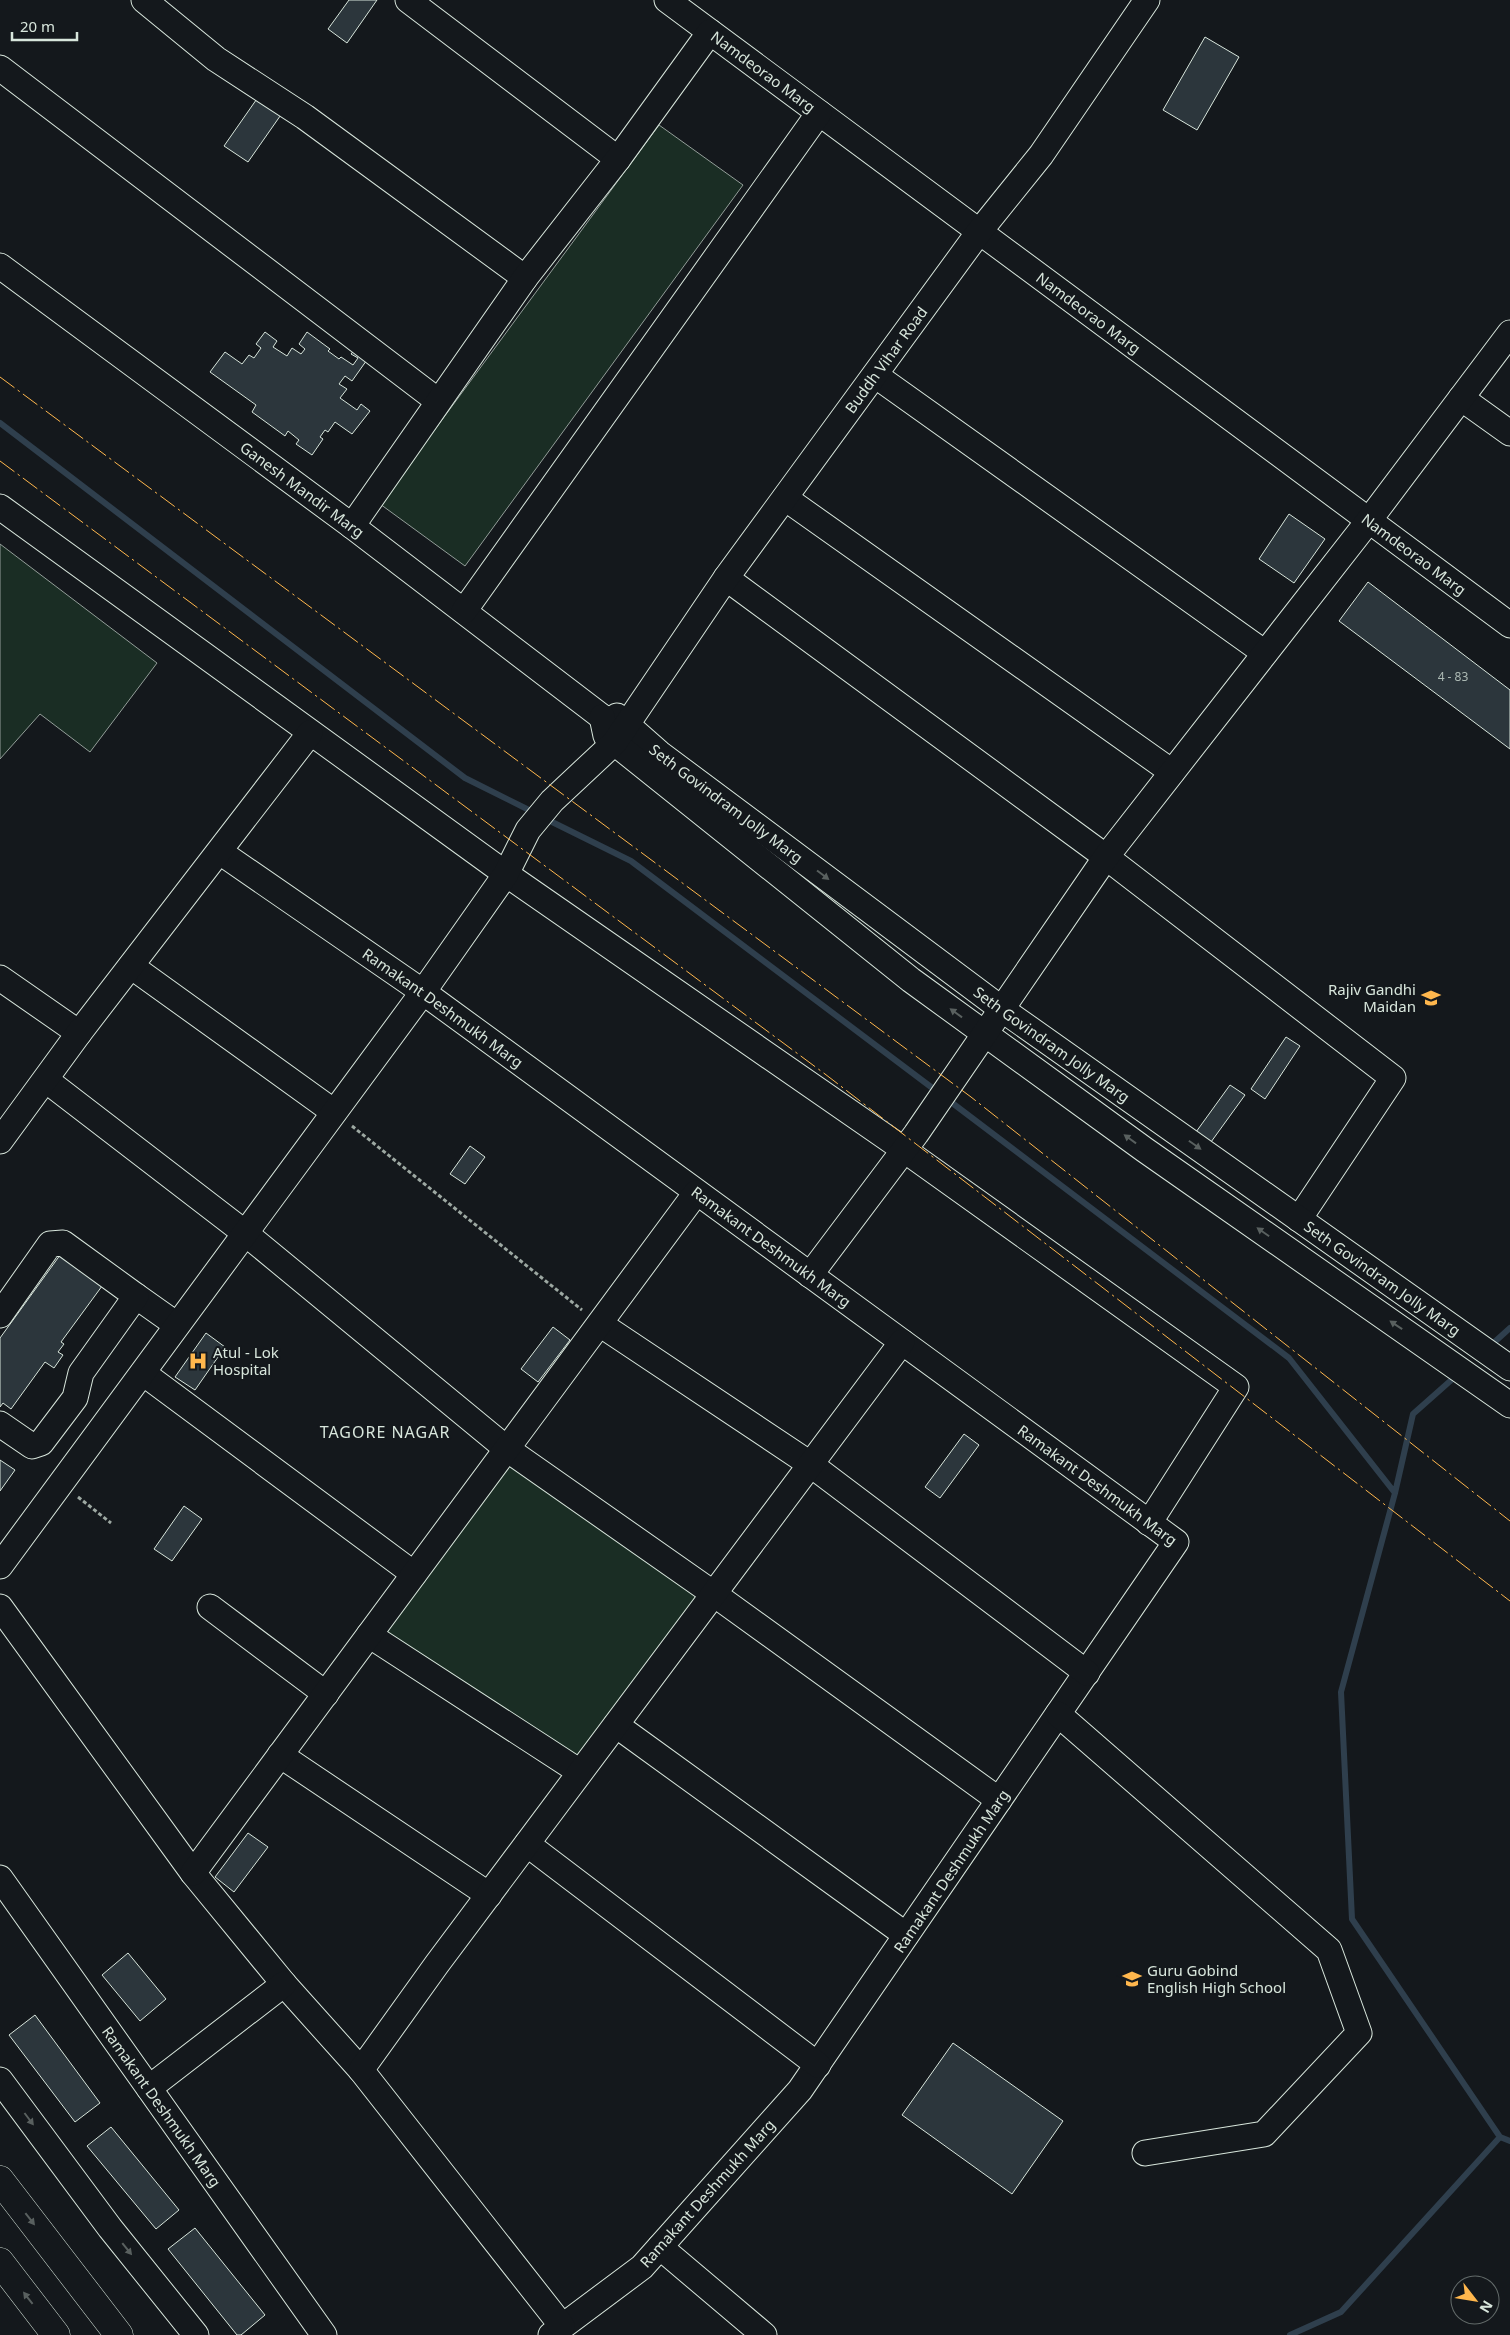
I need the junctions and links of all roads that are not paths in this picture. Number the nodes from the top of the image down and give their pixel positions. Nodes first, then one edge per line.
1 (144, 0) edge
2 (408, 0) edge
3 (667, 0) edge
4 (1147, 0) edge
5 (710, 32) junction
6 (0, 68) edge
7 (819, 114) junction
8 (618, 159) junction
9 (979, 232) junction
10 (0, 266) edge
11 (525, 278) junction
12 (1510, 333) edge
13 (875, 375) junction
14 (1461, 398) junction
15 (438, 401) junction
16 (1510, 433) edge
17 (785, 498) junction
18 (0, 507) edge
19 (1370, 519) junction
20 (352, 526) junction
21 (726, 578) junction
22 (464, 611) junction
23 (1510, 625) edge
24 (1265, 653) junction
25 (602, 716) joint
26 (310, 732) junction
27 (622, 733) junction
28 (1172, 772) junction
29 (220, 852) junction
30 (1106, 857) junction
31 (506, 874) junction
32 (131, 966) junction
33 (0, 978) edge
34 (423, 992) junction
35 (1003, 1010) junction
36 (79, 1033) junction
37 (986, 1034) junction
38 (46, 1080) junction
39 (334, 1112) junction
40 (0, 1141) edge
41 (910, 1142) junction
42 (696, 1193) junction
43 (1300, 1219) junction
44 (245, 1233) junction
45 (810, 1275) junction
46 (136, 1296) junction
47 (0, 1315) edge
48 (1449, 1323) junction
49 (600, 1324) junction
50 (177, 1325) junction
51 (902, 1342) junction
52 (1430, 1349) junction
53 (1501, 1356) edge
54 (143, 1373) junction
55 (1473, 1379) junction
56 (76, 1398) junction
57 (1510, 1405) edge
58 (107, 1422) junction
59 (0, 1424) edge
60 (507, 1449) junction
61 (810, 1464) junction
62 (1149, 1522) junction
63 (0, 1566) edge
64 (414, 1574) junction
65 (714, 1594) junction
66 (0, 1607) edge
67 (210, 1607) dead end
68 (369, 1635) junction
69 (1087, 1673) junction
70 (326, 1694) junction
71 (1058, 1714) junction
72 (616, 1725) junction
73 (280, 1755) junction
74 (580, 1772) junction
75 (999, 1800) junction
76 (527, 1844) junction
77 (192, 1873) junction
78 (0, 1878) edge
79 (488, 1895) junction
80 (906, 1936) junction
81 (284, 1984) junction
82 (818, 2065) junction
83 (361, 2070) junction
84 (0, 2080) edge
85 (149, 2088) junction
86 (1145, 2153) dead end
87 (0, 2180) edge
88 (660, 2247) junction
89 (0, 2262) edge
90 (557, 2330) edge
91 (56, 2335) edge
92 (119, 2335) edge
93 (196, 2335) edge
94 (324, 2335) edge
95 (764, 2335) edge

1 - 11 street
2 - 8 street
3 - 5 street, Namdeorao Marg
4 - 9 street, Buddh Vihar Road
5 - 7 street, Namdeorao Marg
5 - 8 street
6 - 15 street
7 - 9 street, Namdeorao Marg
7 - 22 street
8 - 11 street
9 - 13 street, Buddh Vihar Road
9 - 19 street, Namdeorao Marg
10 - 20 street, Ganesh Mandir Marg
11 - 15 street
12 - 14 street
13 - 17 street, Buddh Vihar Road
13 - 24 street
14 - 16 street
14 - 19 street
15 - 20 street
17 - 21 street, Buddh Vihar Road
17 - 28 street
18 - 26 street
19 - 23 street, Namdeorao Marg
19 - 24 street
20 - 22 street, Ganesh Mandir Marg
21 - 27 street, Buddh Vihar Road
21 - 30 street
22 - 25 street, Ganesh Mandir Marg
24 - 28 street
25 - 27 street, Seth Govindram Jolly Marg
26 - 29 street
26 - 31 street
27 - 31 street, Buddh Vihar Road
27 -> 35 street, Seth Govindram Jolly Marg
37 -> 27 street
28 - 30 street
29 - 32 street
29 - 34 street, Ramakant Deshmukh Marg
30 - 35 street
30 - 43 street
31 - 34 street, Buddh Vihar Road
31 - 41 street
32 - 36 street
32 - 39 street
33 - 36 street
34 - 39 street, Buddh Vihar Road
34 - 42 street, Ramakant Deshmukh Marg
35 - 37 street
35 -> 43 street, Seth Govindram Jolly Marg
36 - 38 street
37 - 41 street
52 -> 37 street
38 - 40 street
38 - 44 street
39 - 44 street, Buddh Vihar Road
41 - 45 street
41 - 62 street
42 - 45 street, Ramakant Deshmukh Marg
42 - 49 street
43 - 48 street, Seth Govindram Jolly Marg
44 - 50 street, Buddh Vihar Road
44 - 60 street
45 - 51 street, Ramakant Deshmukh Marg
46 - 47 street
46 - 50 street
46 - 56 street
48 - 52 street
48 - 53 street, Seth Govindram Jolly Marg
49 - 60 street
49 - 61 street
50 - 54 street, Buddh Vihar Road
51 - 61 street
51 - 62 street, Ramakant Deshmukh Marg
52 - 55 street
53 - 55 street
54 - 58 street, Buddh Vihar Road
54 - 64 street
55 - 57 street
56 - 58 street
56 - 59 street
58 - 63 street, Buddh Vihar Road
60 - 64 street
60 - 65 street
61 - 65 street
61 - 69 street
62 - 69 street, Ramakant Deshmukh Marg
64 - 68 street
65 - 72 street
65 - 75 street
66 - 77 street
67 - 70 street
68 - 70 street
68 - 74 street
69 - 71 street, Ramakant Deshmukh Marg
70 - 73 street
71 - 75 street, Ramakant Deshmukh Marg
71 - 86 street
72 - 74 street
72 - 80 street
73 - 77 street
73 - 79 street
74 - 76 street
75 - 80 street, Ramakant Deshmukh Marg
76 - 79 street
76 - 82 street
77 - 81 street
78 - 85 street, Ramakant Deshmukh Marg
79 - 83 street
80 - 82 street, Ramakant Deshmukh Marg
81 - 83 street
81 - 85 street
82 - 88 street, Ramakant Deshmukh Marg
83 - 90 street
84 -> 93 street
85 - 94 street, Ramakant Deshmukh Marg
87 -> 92 highway
88 - 90 street, Ramakant Deshmukh Marg
88 - 95 street
91 -> 89 highway

